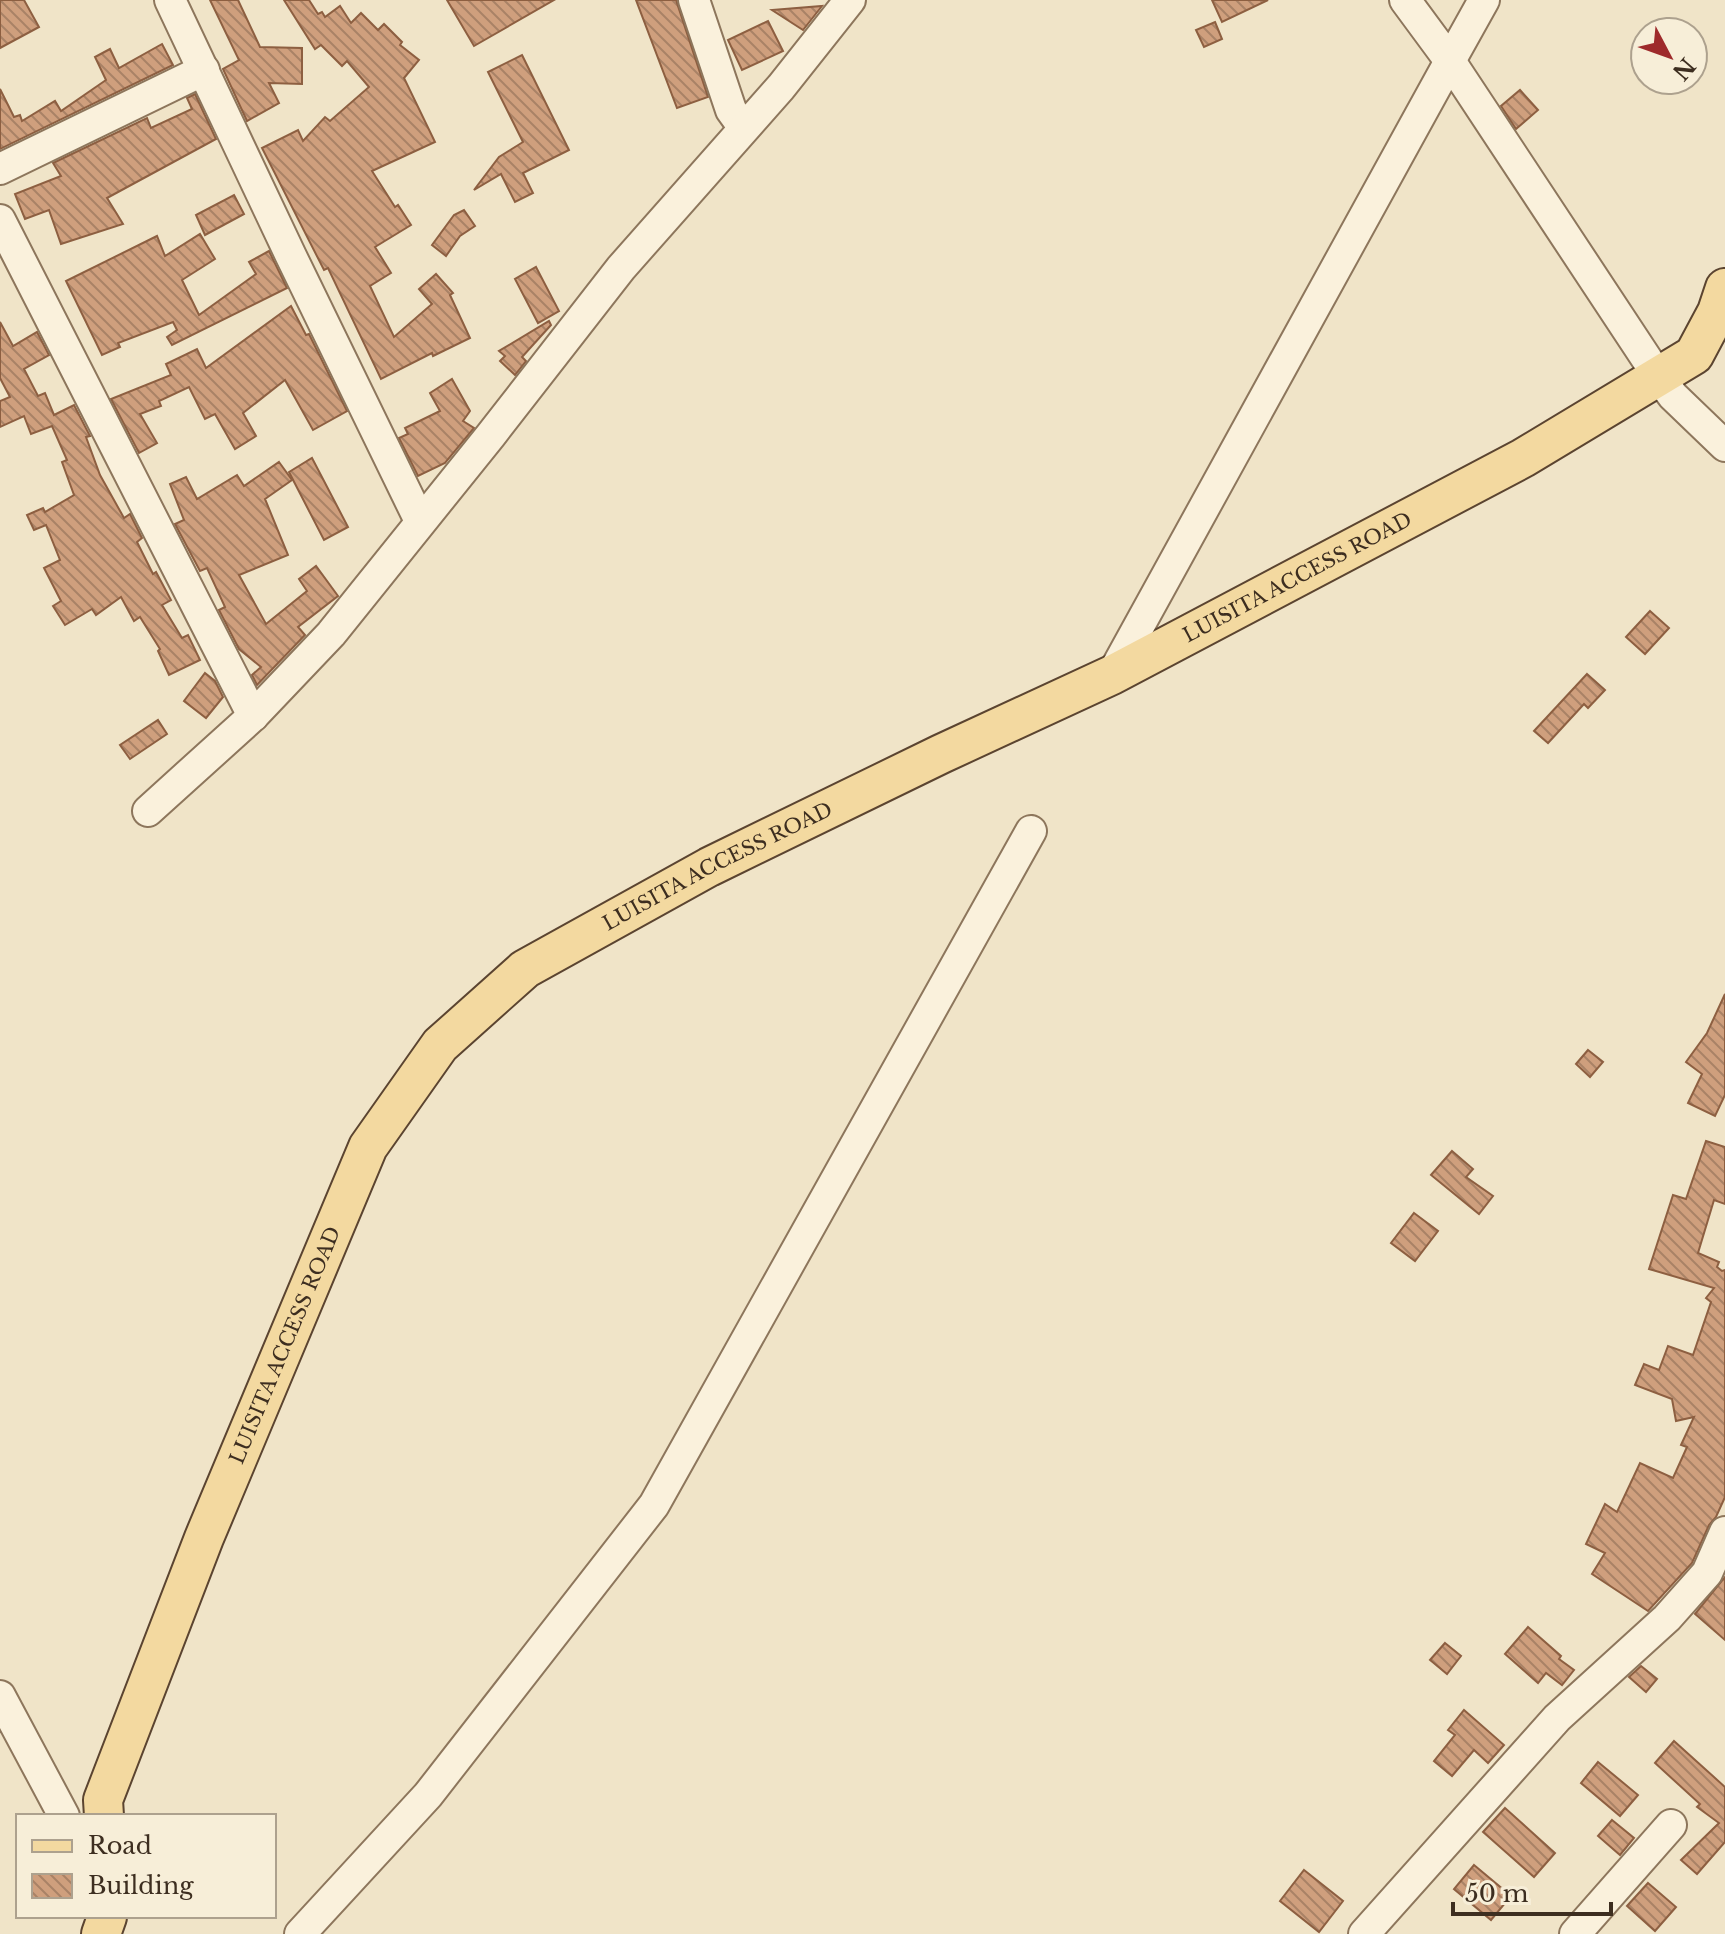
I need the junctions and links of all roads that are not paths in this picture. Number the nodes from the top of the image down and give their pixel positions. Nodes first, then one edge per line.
1 (170, 0) edge
2 (694, 0) edge
3 (850, 0) edge
4 (1405, 0) edge
5 (1484, 0) edge
6 (1450, 61) junction
7 (204, 70) junction
8 (744, 128) junction
9 (0, 169) edge
10 (0, 220) edge
11 (1725, 288) edge
12 (1658, 376) junction
13 (1725, 446) edge
14 (420, 521) junction
15 (1112, 675) junction
16 (253, 716) junction
17 (148, 811) dead end
18 (1031, 831) dead end
19 (1725, 1532) edge
20 (0, 1696) edge
21 (63, 1814) edge
22 (104, 1814) edge
23 (1671, 1825) dead end
24 (1380, 1928) edge
25 (300, 1934) edge
26 (1575, 1934) edge

1 - 7 street
2 - 8 street
3 - 8 street
4 - 6 street
5 - 6 street
6 - 12 street
6 - 15 street
7 - 9 street
7 - 14 street
8 - 14 street
10 - 16 street
11 - 12 main road, LUISITA ACCESS ROAD
12 - 13 street
12 - 15 main road, LUISITA ACCESS ROAD
14 - 16 street
15 - 22 main road, LUISITA ACCESS ROAD
16 - 17 street
18 - 25 street
19 - 24 street
20 - 21 street
23 - 26 street

